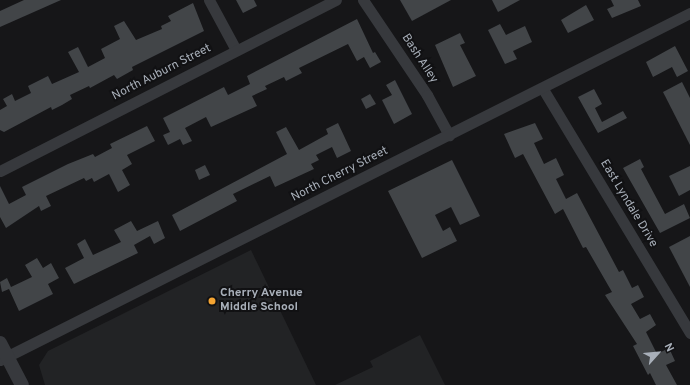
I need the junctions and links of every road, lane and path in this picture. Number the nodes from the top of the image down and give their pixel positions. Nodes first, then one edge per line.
1 (209, 0) edge
2 (336, 0) edge
3 (363, 0) edge
4 (690, 12) edge
5 (236, 50) junction
6 (543, 89) junction
7 (449, 135) junction
8 (0, 171) edge
9 (690, 333) edge
10 (0, 343) edge
11 (4, 358) edge
12 (22, 385) edge

1 - 5 street
2 - 5 street, North Auburn Street
3 - 7 street, Bash Alley
4 - 6 street, North Cherry Street
5 - 8 street, North Auburn Street
6 - 7 street, North Cherry Street
6 - 9 street, East Lyndale Drive
7 - 11 street, North Cherry Street
10 - 11 street
11 - 12 street

